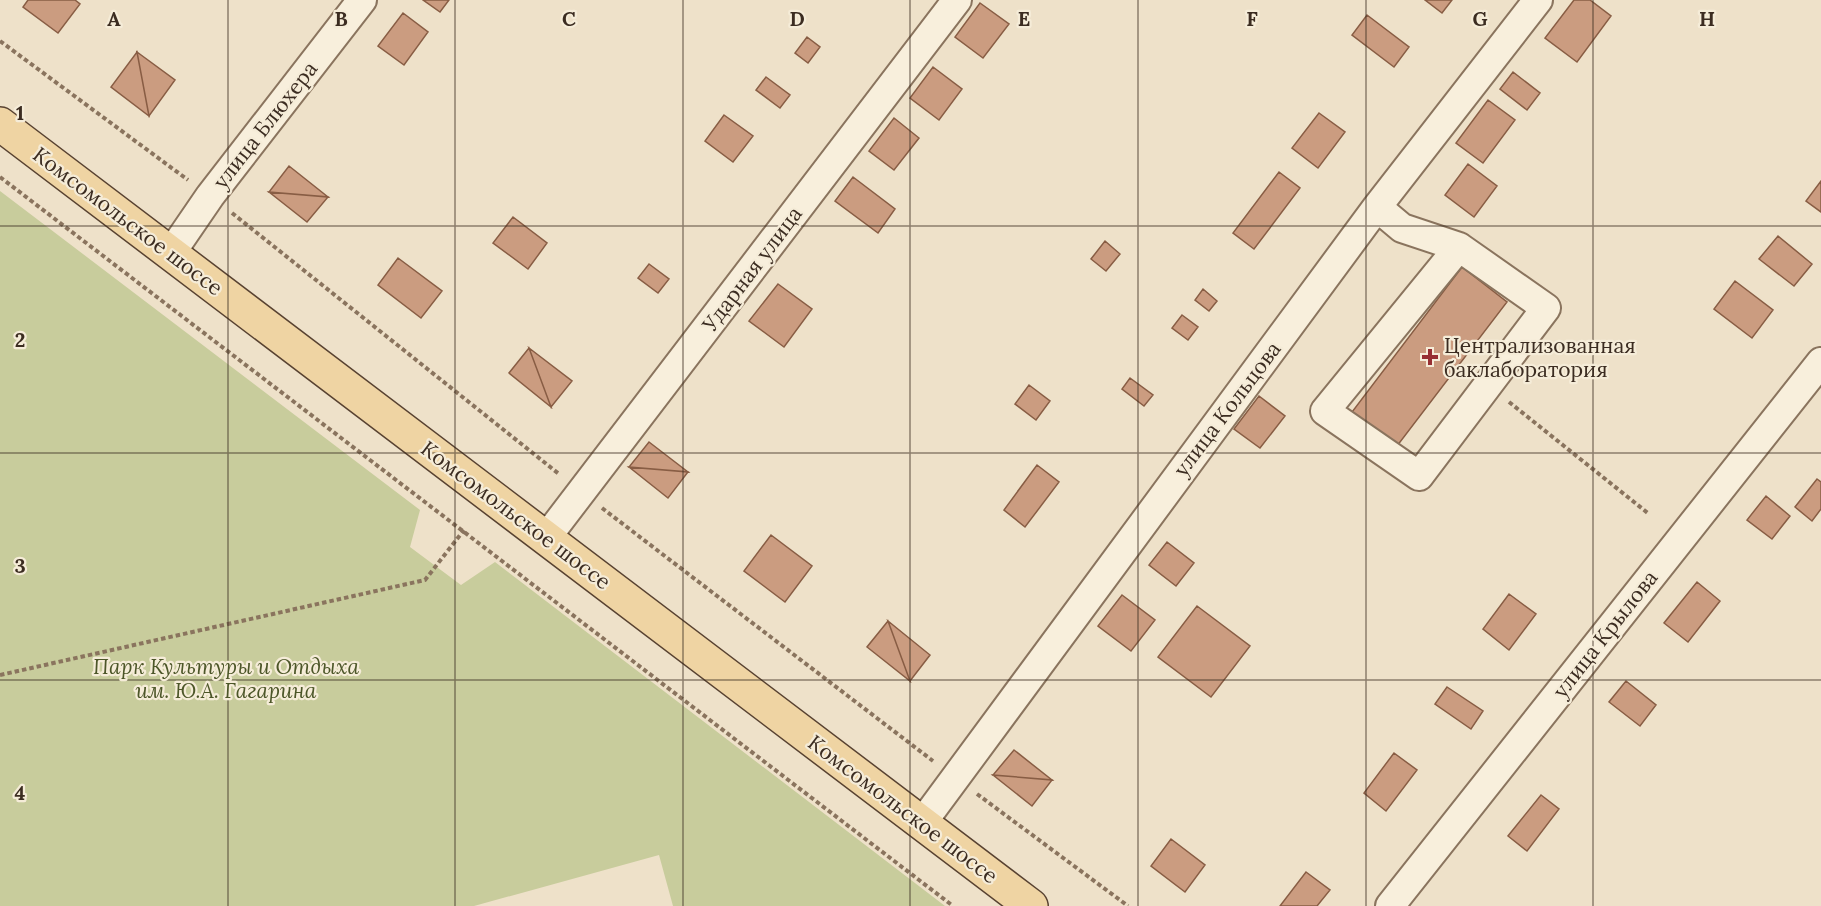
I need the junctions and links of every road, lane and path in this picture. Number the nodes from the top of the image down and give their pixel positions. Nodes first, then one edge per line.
1 (362, 0) edge
2 (957, 0) edge
3 (1538, 0) edge
4 (0, 41) edge
5 (0, 124) edge
6 (0, 177) edge
7 (210, 196) junction
8 (1377, 207) junction
9 (1459, 247) junction
10 (171, 253) junction
11 (1821, 362) edge
12 (1487, 386) junction
13 (581, 492) junction
14 (1649, 514) dead end
15 (464, 530) junction
16 (546, 538) junction
17 (0, 675) edge
18 (955, 778) junction
19 (921, 823) junction
20 (953, 906) edge
21 (1031, 906) edge
22 (1128, 906) edge
23 (1390, 906) edge

1 - 7 street, улица Блюхера
2 - 13 street, Ударная улица
3 - 8 street, улица Кольцова
4 - 7 path
5 - 10 main road, Комсомольское шоссе
6 - 15 path
7 - 10 street, улица Блюхера
7 - 13 path
8 - 9 street
8 - 18 street, улица Кольцова
9 - 12 street
9 - 12 street
10 - 16 main road, Комсомольское шоссе
11 - 23 street, улица Крылова
12 - 14 path
13 - 16 street, Ударная улица
13 - 18 path
15 - 17 path
15 - 20 path
16 - 19 main road, Комсомольское шоссе
18 - 19 street, улица Кольцова
18 - 22 path
19 - 21 main road, Комсомольское шоссе

